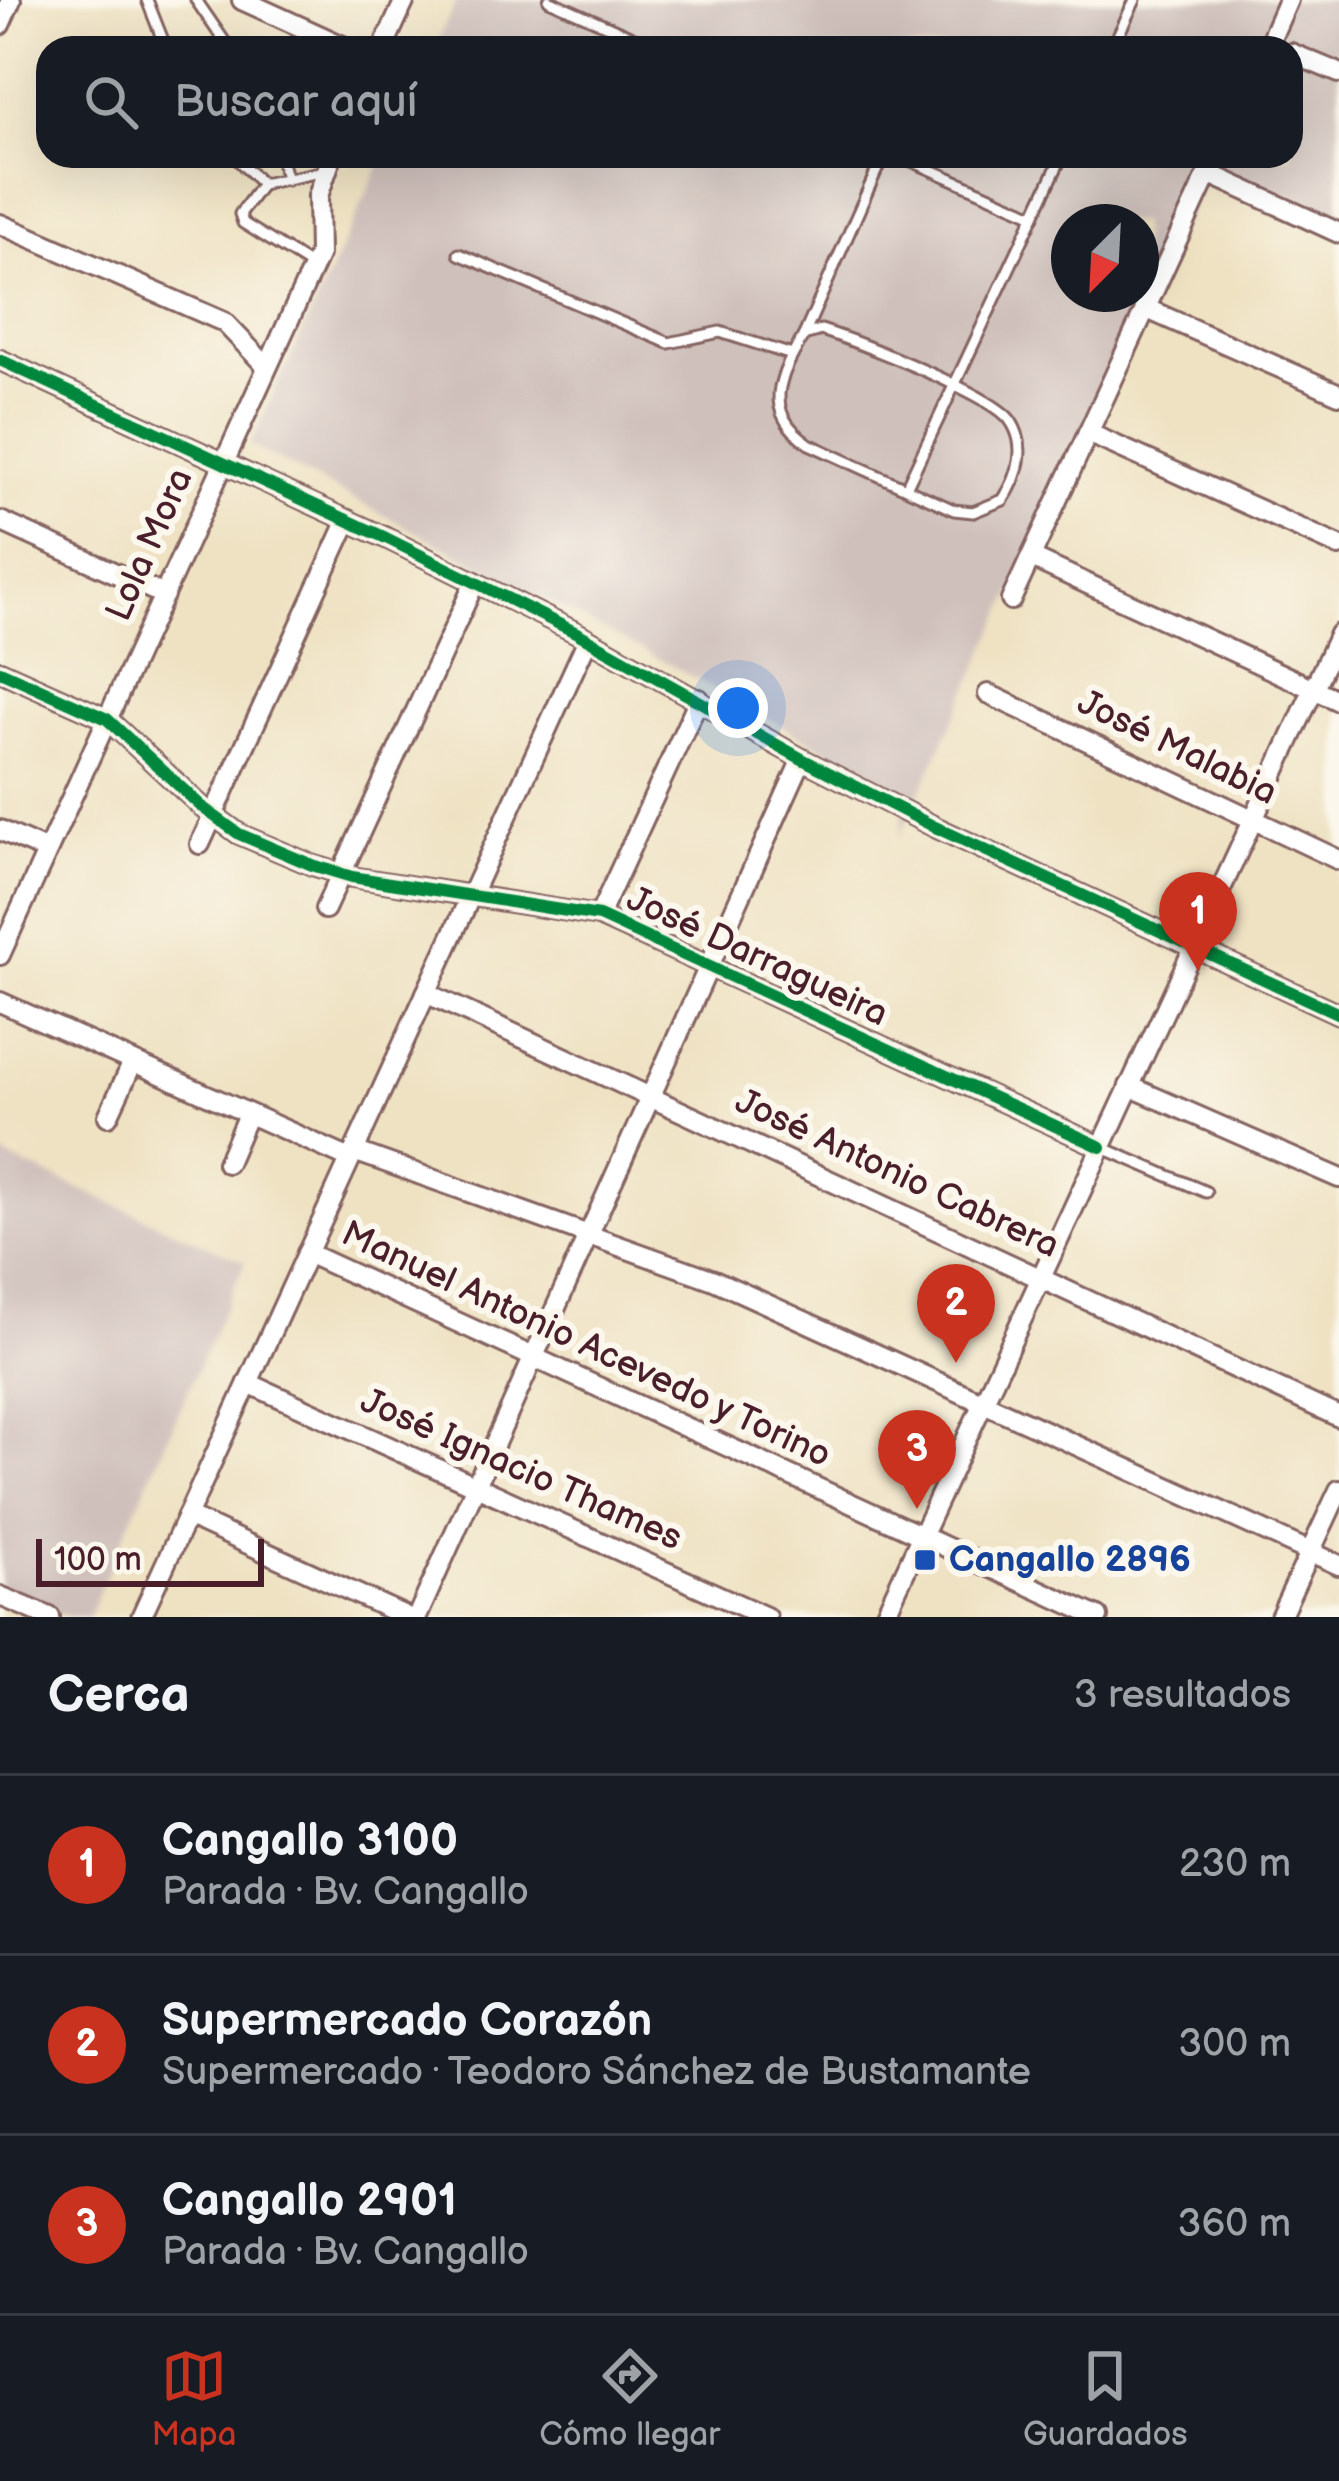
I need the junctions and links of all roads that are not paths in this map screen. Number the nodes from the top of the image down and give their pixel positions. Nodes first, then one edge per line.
1 (11, 0) edge
2 (147, 0) edge
3 (196, 0) edge
4 (242, 0) edge
5 (405, 0) edge
6 (549, 0) edge
7 (1135, 0) edge
8 (1288, 0) edge
9 (0, 25) edge
10 (161, 36) edge
11 (221, 36) edge
12 (321, 36) edge
13 (388, 36) edge
14 (630, 36) edge
15 (1118, 36) edge
16 (1275, 36) edge
17 (1303, 58) edge
18 (1339, 74) edge
19 (246, 168) edge
20 (284, 168) edge
21 (316, 168) edge
22 (326, 168) edge
23 (879, 168) edge
24 (927, 168) edge
25 (1056, 168) edge
26 (1211, 168) edge
27 (1218, 168) edge
28 (287, 180) junction
29 (262, 184) junction
30 (1034, 215) junction
31 (0, 224) edge
32 (1339, 233) edge
33 (459, 254) dead end
34 (312, 266) junction
35 (1159, 278) edge
36 (1143, 312) edge
37 (1154, 312) edge
38 (804, 335) junction
39 (793, 355) junction
40 (0, 360) edge
41 (266, 366) junction
42 (955, 386) junction
43 (1339, 394) edge
44 (1088, 434) junction
45 (224, 461) junction
46 (906, 488) junction
47 (0, 520) edge
48 (348, 520) junction
49 (1339, 546) edge
50 (1031, 558) junction
51 (475, 582) junction
52 (164, 595) junction
53 (1011, 600) dead end
54 (1339, 634) edge
55 (588, 639) junction
56 (0, 671) edge
57 (1313, 689) junction
58 (988, 694) dead end
59 (699, 699) junction
60 (1339, 701) edge
61 (107, 719) junction
62 (802, 760) junction
63 (213, 815) junction
64 (1251, 821) junction
65 (0, 830) edge
66 (200, 844) dead end
67 (47, 851) junction
68 (1339, 860) edge
69 (341, 874) junction
70 (471, 896) junction
71 (325, 909) dead end
72 (599, 916) junction
73 (1193, 947) junction
74 (0, 955) edge
75 (710, 968) junction
76 (427, 993) junction
77 (0, 1002) edge
78 (1339, 1014) edge
79 (133, 1062) junction
80 (1129, 1086) junction
81 (653, 1098) junction
82 (248, 1114) junction
83 (108, 1116) dead end
84 (1101, 1147) junction
85 (352, 1155) junction
86 (226, 1163) dead end
87 (1339, 1178) edge
88 (1206, 1192) dead end
89 (590, 1235) junction
90 (307, 1253) junction
91 (1041, 1277) junction
92 (535, 1358) junction
93 (248, 1383) junction
94 (983, 1402) junction
95 (1339, 1417) edge
96 (476, 1486) junction
97 (1339, 1490) edge
98 (187, 1516) junction
99 (922, 1535) junction
100 (1310, 1552) junction
101 (1339, 1565) edge
102 (0, 1596) edge
103 (50, 1617) edge
104 (141, 1617) edge
105 (407, 1617) edge
106 (417, 1617) edge
107 (766, 1617) edge
108 (884, 1617) edge
109 (1098, 1617) edge
110 (1280, 1617) edge

1 - 9 street
2 - 10 lane
3 - 11 lane
4 - 12 street
5 - 13 street
6 - 14 lane
7 - 15 lane
8 - 16 street
17 - 18 street
19 - 29 lane
20 - 28 lane
21 - 28 lane
22 - 34 street, Lola Mora
23 - 38 lane
24 - 30 lane
25 - 30 lane
26 - 35 street
27 - 32 street
28 - 29 lane
29 - 34 lane
30 - 42 lane
31 - 41 street
33 - 39 lane
34 - 41 street, Lola Mora
36 - 44 street
37 - 43 street
38 - 39 lane
38 - 42 lane
39 - 46 lane
40 - 45 street
41 - 45 street, Lola Mora
42 - 46 lane
42 - 46 lane
44 - 49 street
44 - 50 street
45 - 48 street
45 - 52 street, Lola Mora
47 - 52 street
48 - 51 street
48 - 63 street
50 - 53 street
50 - 57 street
51 - 55 street
51 - 69 street
52 - 61 street, Lola Mora
54 - 57 street
55 - 59 street
55 - 70 street
56 - 61 street, José Darragueira
57 - 60 street
57 - 64 street
58 - 64 street, José Malabia
59 - 62 street
59 - 72 street
61 - 63 street, José Darragueira
61 - 67 street, Lola Mora
62 - 73 street
62 - 75 street
63 - 66 street
63 - 69 street, José Darragueira
64 - 68 street, José Malabia
64 - 73 street
65 - 67 street
67 - 74 street, Lola Mora
69 - 70 street, José Darragueira
69 - 71 street
70 - 72 street, José Darragueira
70 - 76 street
72 - 75 street, José Darragueira
73 - 78 street
73 - 80 street
75 - 81 street
75 - 84 street, José Darragueira
76 - 81 street, José Antonio Cabrera
76 - 85 street
77 - 79 street
79 - 82 street
79 - 83 street
80 - 84 street
80 - 87 street
81 - 89 street
81 - 91 street, José Antonio Cabrera
82 - 85 street
82 - 86 street
84 - 88 lane
84 - 91 street
85 - 89 street
85 - 90 street
89 - 92 street
89 - 94 street
90 - 92 street, Manuel Antonio Acevedo y Torino
90 - 93 street
91 - 94 street
91 - 95 street, José Antonio Cabrera
92 - 96 street
92 - 99 street, Manuel Antonio Acevedo y Torino
93 - 96 street, José Ignacio Thames
93 - 98 street
94 - 99 street
94 - 100 street
96 - 106 street
96 - 107 street, José Ignacio Thames
97 - 100 street
98 - 104 street
98 - 105 street
99 - 108 street
99 - 109 street, Manuel Antonio Acevedo y Torino
100 - 101 street
100 - 110 street
102 - 103 street

